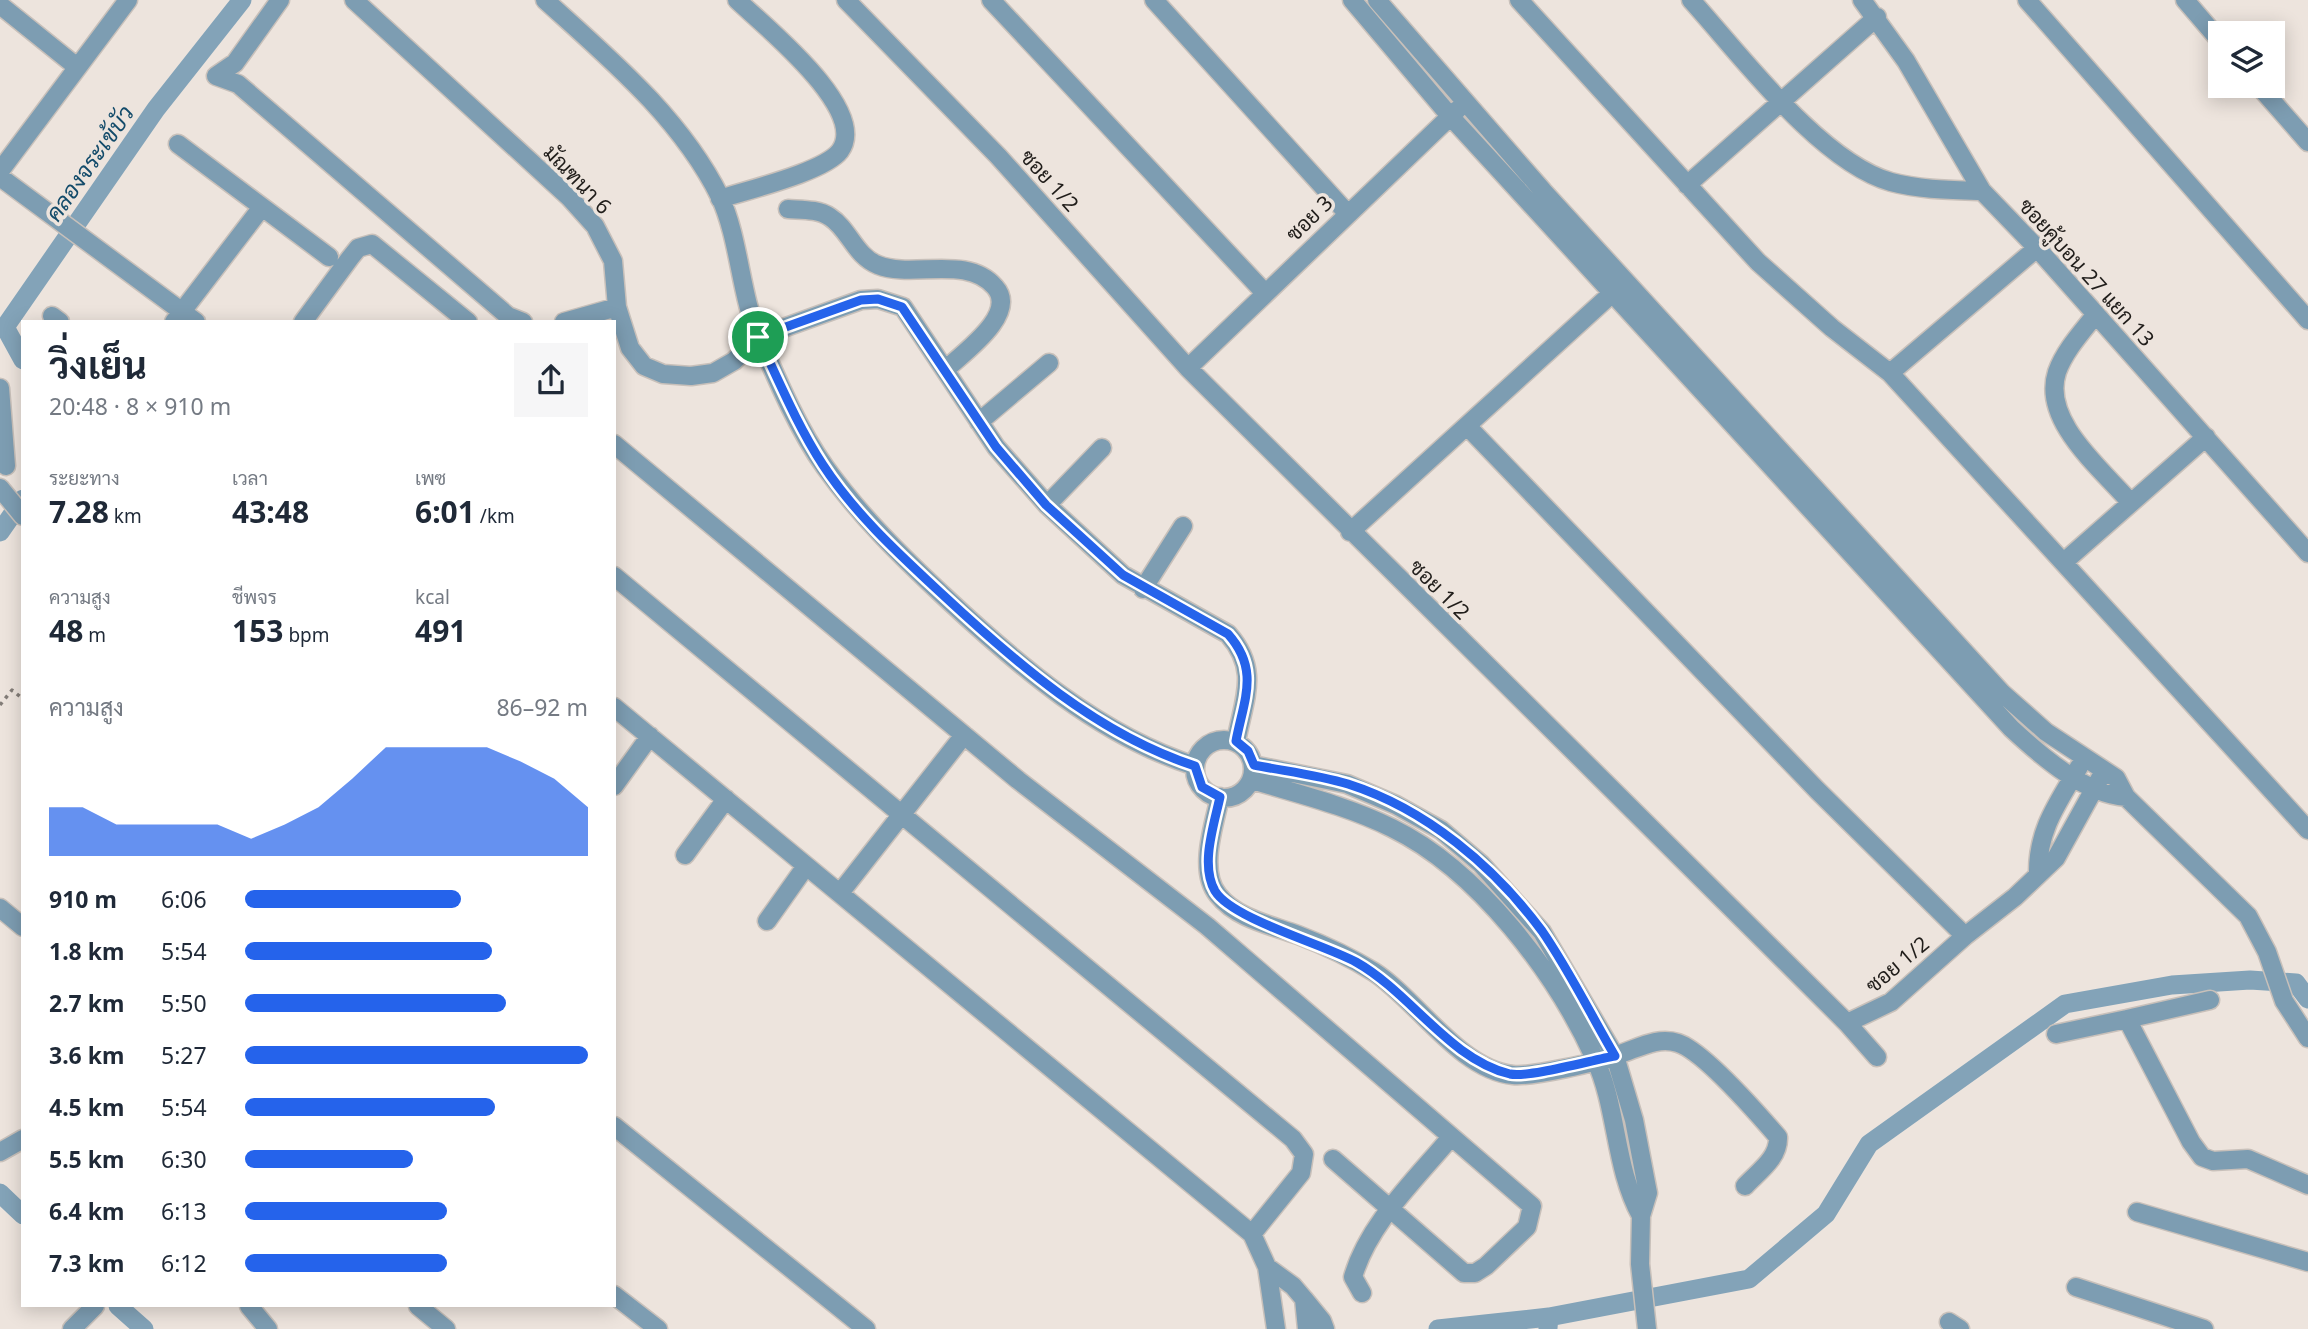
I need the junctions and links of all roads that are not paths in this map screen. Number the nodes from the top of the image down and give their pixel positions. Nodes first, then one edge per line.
1 (128, 0) edge
2 (280, 0) edge
3 (354, 0) edge
4 (545, 0) edge
5 (737, 0) edge
6 (846, 0) edge
7 (991, 0) edge
8 (1154, 0) edge
9 (1352, 0) edge
10 (1377, 0) edge
11 (1519, 0) edge
12 (1691, 0) edge
13 (1863, 0) edge
14 (2027, 0) edge
15 (2185, 0) edge
16 (0, 5) edge
17 (1877, 17) junction
18 (2208, 27) edge
19 (77, 66) junction
20 (2270, 98) edge
21 (1783, 102) junction
22 (1465, 103) junction
23 (1450, 116) junction
24 (2308, 142) edge
25 (178, 144) dead end
26 (0, 172) edge
27 (0, 177) edge
28 (1687, 186) junction
29 (1982, 191) junction
30 (720, 199) junction
31 (262, 207) junction
32 (788, 209) dead end
33 (1347, 213) junction
34 (2037, 248) junction
35 (328, 257) dead end
36 (1619, 287) junction
37 (1265, 293) junction
38 (617, 307) junction
39 (2096, 314) junction
40 (184, 318) edge
41 (306, 320) edge
42 (466, 320) edge
43 (518, 320) edge
44 (571, 320) edge
45 (2308, 320) edge
46 (758, 337) junction
47 (1049, 363) dead end
48 (1188, 369) junction
49 (945, 370) junction
50 (1890, 373) junction
51 (0, 388) edge
52 (979, 422) junction
53 (1468, 427) junction
54 (2206, 437) junction
55 (616, 446) edge
56 (1102, 447) dead end
57 (6, 466) dead end
58 (3, 491) edge
59 (2131, 503) junction
60 (1046, 505) junction
61 (21, 514) edge
62 (1183, 526) dead end
63 (1350, 532) junction
64 (2308, 553) edge
65 (2065, 561) junction
66 (616, 578) edge
67 (1143, 589) junction
68 (616, 709) edge
69 (964, 735) junction
70 (650, 736) junction
71 (1236, 741) junction
72 (2084, 757) junction
73 (1195, 766) junction
74 (2104, 771) junction
75 (1253, 772) junction
76 (2073, 776) junction
77 (616, 783) edge
78 (2095, 788) junction
79 (1220, 797) junction
80 (726, 799) junction
81 (2133, 803) junction
82 (902, 814) junction
83 (1430, 824) junction
84 (2308, 830) edge
85 (1418, 844) junction
86 (685, 855) dead end
87 (806, 866) junction
88 (2038, 875) junction
89 (840, 893) junction
90 (0, 908) edge
91 (767, 921) dead end
92 (1534, 921) junction
93 (21, 925) edge
94 (1516, 933) junction
95 (1965, 936) junction
96 (2210, 1000) dead end
97 (2127, 1019) junction
98 (1847, 1023) junction
99 (2056, 1034) dead end
100 (2308, 1038) edge
101 (1615, 1056) junction
102 (1877, 1057) dead end
103 (1596, 1060) junction
104 (616, 1128) edge
105 (1451, 1137) junction
106 (21, 1140) edge
107 (0, 1152) edge
108 (1334, 1159) dead end
109 (2308, 1185) edge
110 (1745, 1186) dead end
111 (1392, 1208) junction
112 (2137, 1212) dead end
113 (1641, 1216) junction
114 (1252, 1234) junction
115 (2308, 1262) edge
116 (1267, 1267) junction
117 (2076, 1287) dead end
118 (1362, 1293) dead end
119 (616, 1297) edge
120 (93, 1307) edge
121 (250, 1307) edge
122 (419, 1307) edge
123 (1315, 1325) edge
124 (72, 1329) edge
125 (268, 1329) edge
126 (446, 1329) edge
127 (658, 1329) edge
128 (866, 1329) edge
129 (1276, 1329) edge
130 (1647, 1329) edge
131 (2204, 1329) edge

1 - 19 street
2 - 43 street
3 - 38 street, มัณฑนา 6
4 - 30 street
5 - 30 street
6 - 48 street, ซอย 1/2
7 - 37 street
8 - 33 street
9 - 23 street
10 - 22 street
11 - 28 street
12 - 21 street
13 - 17 street, ซอยคู้บอน 27 แยก 13
14 - 45 street
15 - 18 street
16 - 19 street
17 - 21 street
17 - 29 street, ซอยคู้บอน 27 แยก 13
19 - 26 street
20 - 24 street
21 - 28 street
21 - 29 street
22 - 23 street, ซอย 3
22 - 36 street
23 - 33 street, ซอย 3
23 - 36 street
25 - 31 street
27 - 40 street
28 - 50 street
29 - 34 street, ซอยคู้บอน 27 แยก 13
30 - 46 street
31 - 35 street
31 - 40 street
32 - 49 street
33 - 37 street, ซอย 3
34 - 39 street, ซอยคู้บอน 27 แยก 13
34 - 50 street
36 - 53 street
36 - 72 street
36 - 76 street
37 - 48 street, ซอย 3
38 - 44 street
38 - 46 street, มัณฑนา 6
39 - 54 street, ซอยคู้บอน 27 แยก 13
39 - 59 street
41 - 42 street
46 - 49 street
46 - 73 street
47 - 52 street
48 - 63 street, ซอย 1/2
49 - 52 street
50 - 65 street
51 - 57 street
52 - 60 street
53 - 63 street
53 - 95 street
54 - 59 street
54 - 64 street, ซอยคู้บอน 27 แยก 13
55 - 69 street
56 - 60 street
58 - 61 street
59 - 65 street
60 - 67 street
62 - 67 street
63 - 98 street, ซอย 1/2
65 - 84 street
66 - 82 street
67 - 71 street
68 - 70 street
69 - 82 street
69 - 105 street
70 - 77 street
70 - 80 street
71 - 73 street
71 - 75 street
72 - 74 street
72 - 76 street
73 - 79 street
74 - 78 street, ซอย 1/2
74 - 81 street
75 - 79 street
75 - 83 street
75 - 85 street
76 - 78 street
76 - 88 street
78 - 81 street
78 - 88 street, ซอย 1/2
79 - 103 street
80 - 86 street
80 - 87 street
81 - 100 street
82 - 89 street
82 - 114 street
83 - 85 street
83 - 92 street
85 - 94 street
87 - 89 street
87 - 91 street
88 - 95 street, ซอย 1/2
89 - 114 street
90 - 93 street
92 - 94 street
92 - 101 street
94 - 103 street
95 - 98 street, ซอย 1/2
96 - 97 street
97 - 99 street
97 - 109 street
98 - 102 street
101 - 103 street
101 - 110 street
101 - 113 street
103 - 113 street
104 - 128 street
105 - 111 street
105 - 111 street
106 - 107 street
108 - 111 street
111 - 118 street
112 - 115 street
113 - 130 street
114 - 116 street
116 - 123 street
116 - 129 street
117 - 131 street
119 - 127 street
120 - 124 street
121 - 125 street
122 - 126 street

